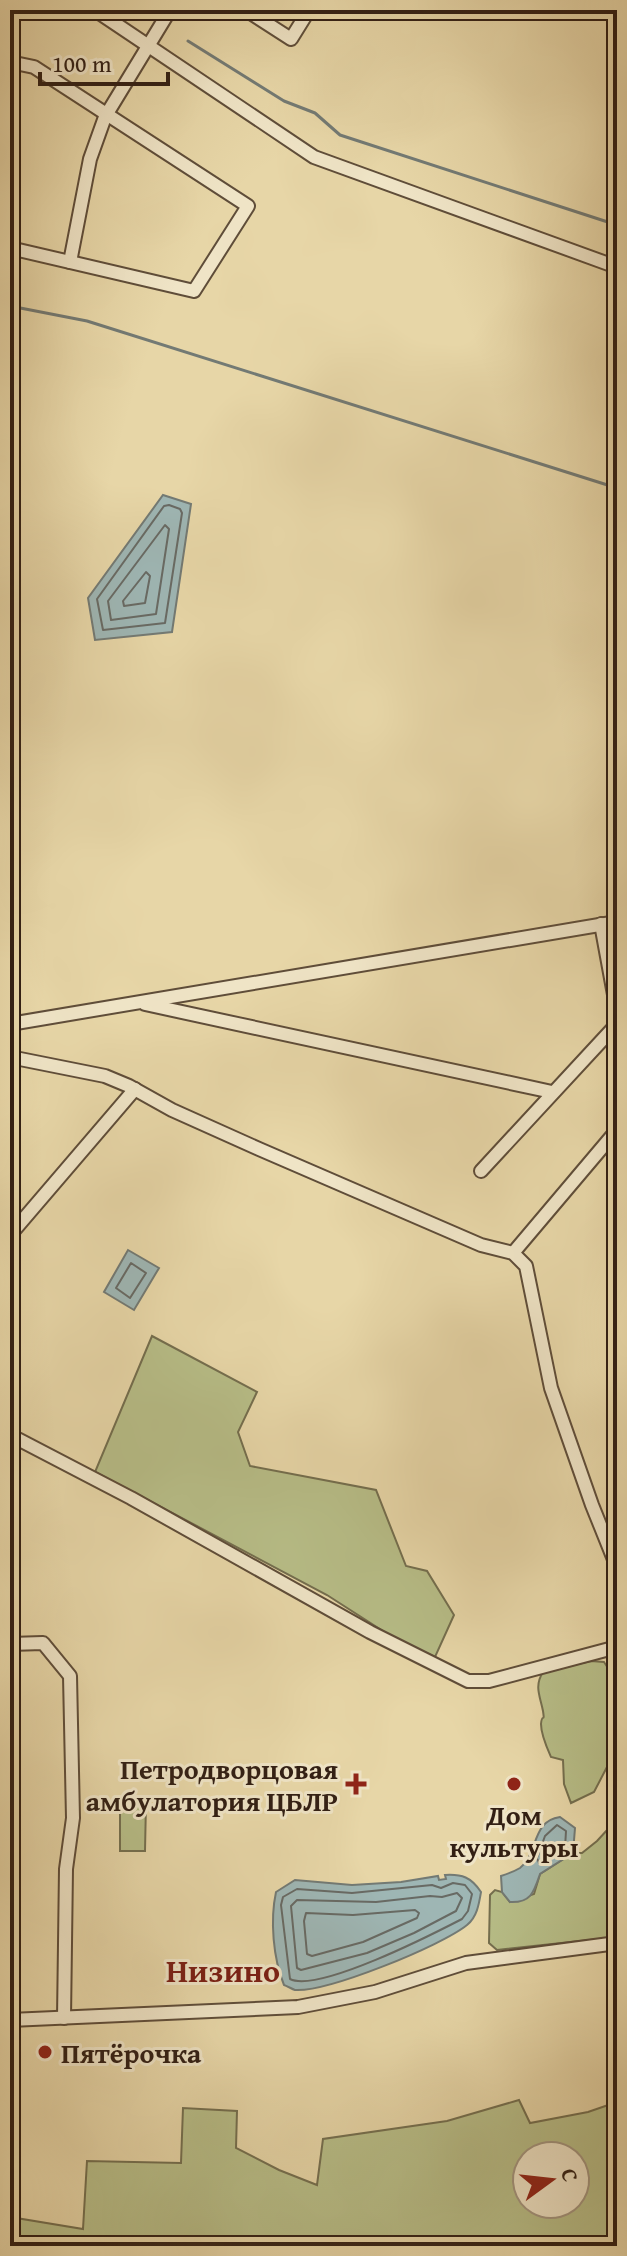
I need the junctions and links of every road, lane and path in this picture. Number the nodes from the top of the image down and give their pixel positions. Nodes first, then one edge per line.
1 (95, 10) edge
2 (170, 10) edge
3 (246, 10) edge
4 (309, 10) edge
5 (147, 45) junction
6 (10, 62) edge
7 (107, 113) junction
8 (10, 248) edge
9 (70, 262) junction
10 (617, 267) edge
11 (617, 922) edge
12 (601, 924) junction
13 (137, 1002) junction
14 (617, 1011) edge
15 (10, 1024) edge
16 (617, 1024) edge
17 (10, 1057) edge
18 (135, 1089) junction
19 (552, 1092) junction
20 (617, 1130) edge
21 (481, 1171) dead end
22 (10, 1235) edge
23 (513, 1253) junction
24 (10, 1435) edge
25 (617, 1567) edge
26 (10, 1644) edge
27 (617, 1647) edge
28 (617, 1943) edge
29 (64, 2018) junction
30 (10, 2020) edge

1 - 5 street
2 - 5 street
3 - 4 street
5 - 7 street
5 - 10 street
6 - 7 street
7 - 9 street
7 - 9 street
8 - 9 street
11 - 12 street
12 - 13 street
12 - 14 street
13 - 15 street
13 - 19 street
16 - 19 street
17 - 18 street
18 - 22 street
18 - 23 street
19 - 21 street
20 - 23 street
23 - 25 street
24 - 27 street
26 - 29 street
28 - 29 street
29 - 30 street

